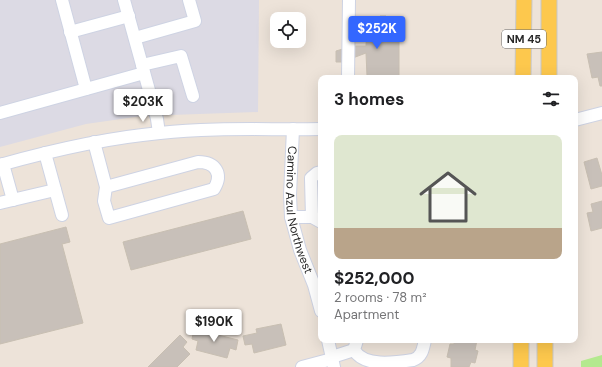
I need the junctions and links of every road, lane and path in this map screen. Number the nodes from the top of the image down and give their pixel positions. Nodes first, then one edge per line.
1 (62, 0) edge
2 (124, 0) edge
3 (189, 0) edge
4 (349, 0) edge
5 (549, 0) edge
6 (522, 3) edge
7 (129, 16) junction
8 (70, 32) junction
9 (134, 38) junction
10 (143, 69) junction
11 (348, 75) edge
12 (523, 75) edge
13 (549, 75) edge
14 (86, 89) junction
15 (193, 96) dead end
16 (0, 113) edge
17 (602, 113) edge
18 (578, 119) edge
19 (293, 129) junction
20 (318, 129) edge
21 (160, 133) junction
22 (94, 142) junction
23 (45, 153) junction
24 (2, 165) edge
25 (318, 173) edge
26 (106, 187) junction
27 (55, 190) junction
28 (13, 200) junction
29 (0, 203) edge
30 (62, 215) dead end
31 (291, 217) junction
32 (316, 220) edge
33 (318, 299) edge
34 (329, 343) edge
35 (424, 343) edge
36 (521, 343) edge
37 (545, 343) edge
38 (355, 345) edge
39 (333, 361) edge
40 (302, 367) edge
41 (521, 367) edge
42 (545, 367) edge

1 - 8 street
2 - 7 street
3 - 9 street
4 - 11 street
5 - 13 main road, NM 45
6 - 12 main road, NM 45
7 - 8 street
7 - 9 street
8 - 14 street
9 - 10 street
10 - 14 street
10 - 15 street
10 - 21 street
14 - 16 street
17 - 18 street
19 - 20 street
19 - 21 street
19 - 31 street, Camino Azul Northwest
21 - 22 street
22 - 23 street
22 - 26 street
23 - 24 street
23 - 27 street
24 - 28 street
25 - 32 street
26 - 26 street
27 - 28 street
27 - 30 street
28 - 29 street
31 - 32 street
31 - 33 street, Camino Azul Northwest
34 - 39 street
35 - 38 street
36 - 41 main road
37 - 42 main road
38 - 39 street
39 - 40 street

